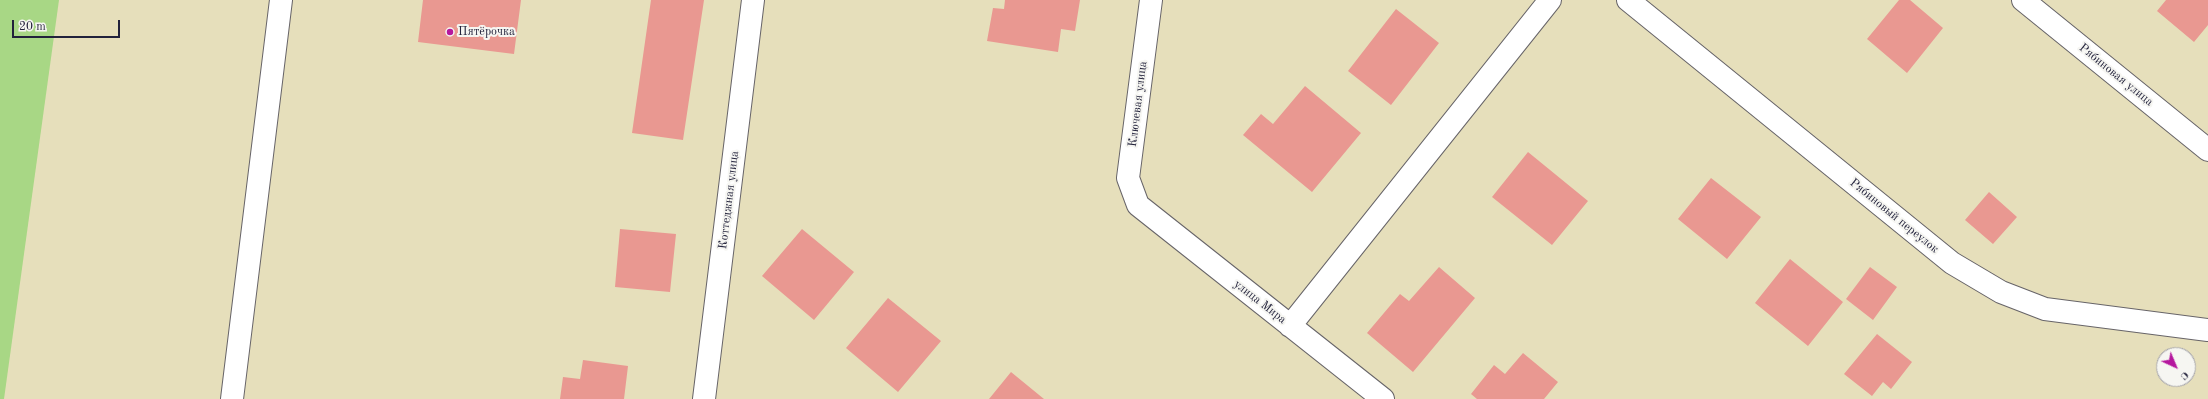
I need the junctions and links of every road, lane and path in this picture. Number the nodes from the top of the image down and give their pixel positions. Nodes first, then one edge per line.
1 (281, 0) edge
2 (753, 0) edge
3 (1151, 0) edge
4 (1550, 0) edge
5 (1628, 0) edge
6 (2023, 0) edge
7 (2208, 150) edge
8 (1138, 206) joint
9 (1290, 326) junction
10 (2208, 330) edge
11 (232, 399) edge
12 (704, 399) edge
13 (1383, 399) edge

1 - 11 street
2 - 12 street, Коттеджная улица
3 - 8 street, Ключевая улица
4 - 9 street
5 - 10 street, Рябиновый переулок
6 - 7 street, Рябиновая улица
8 - 9 street, улица Мира
9 - 13 street, улица Мира

